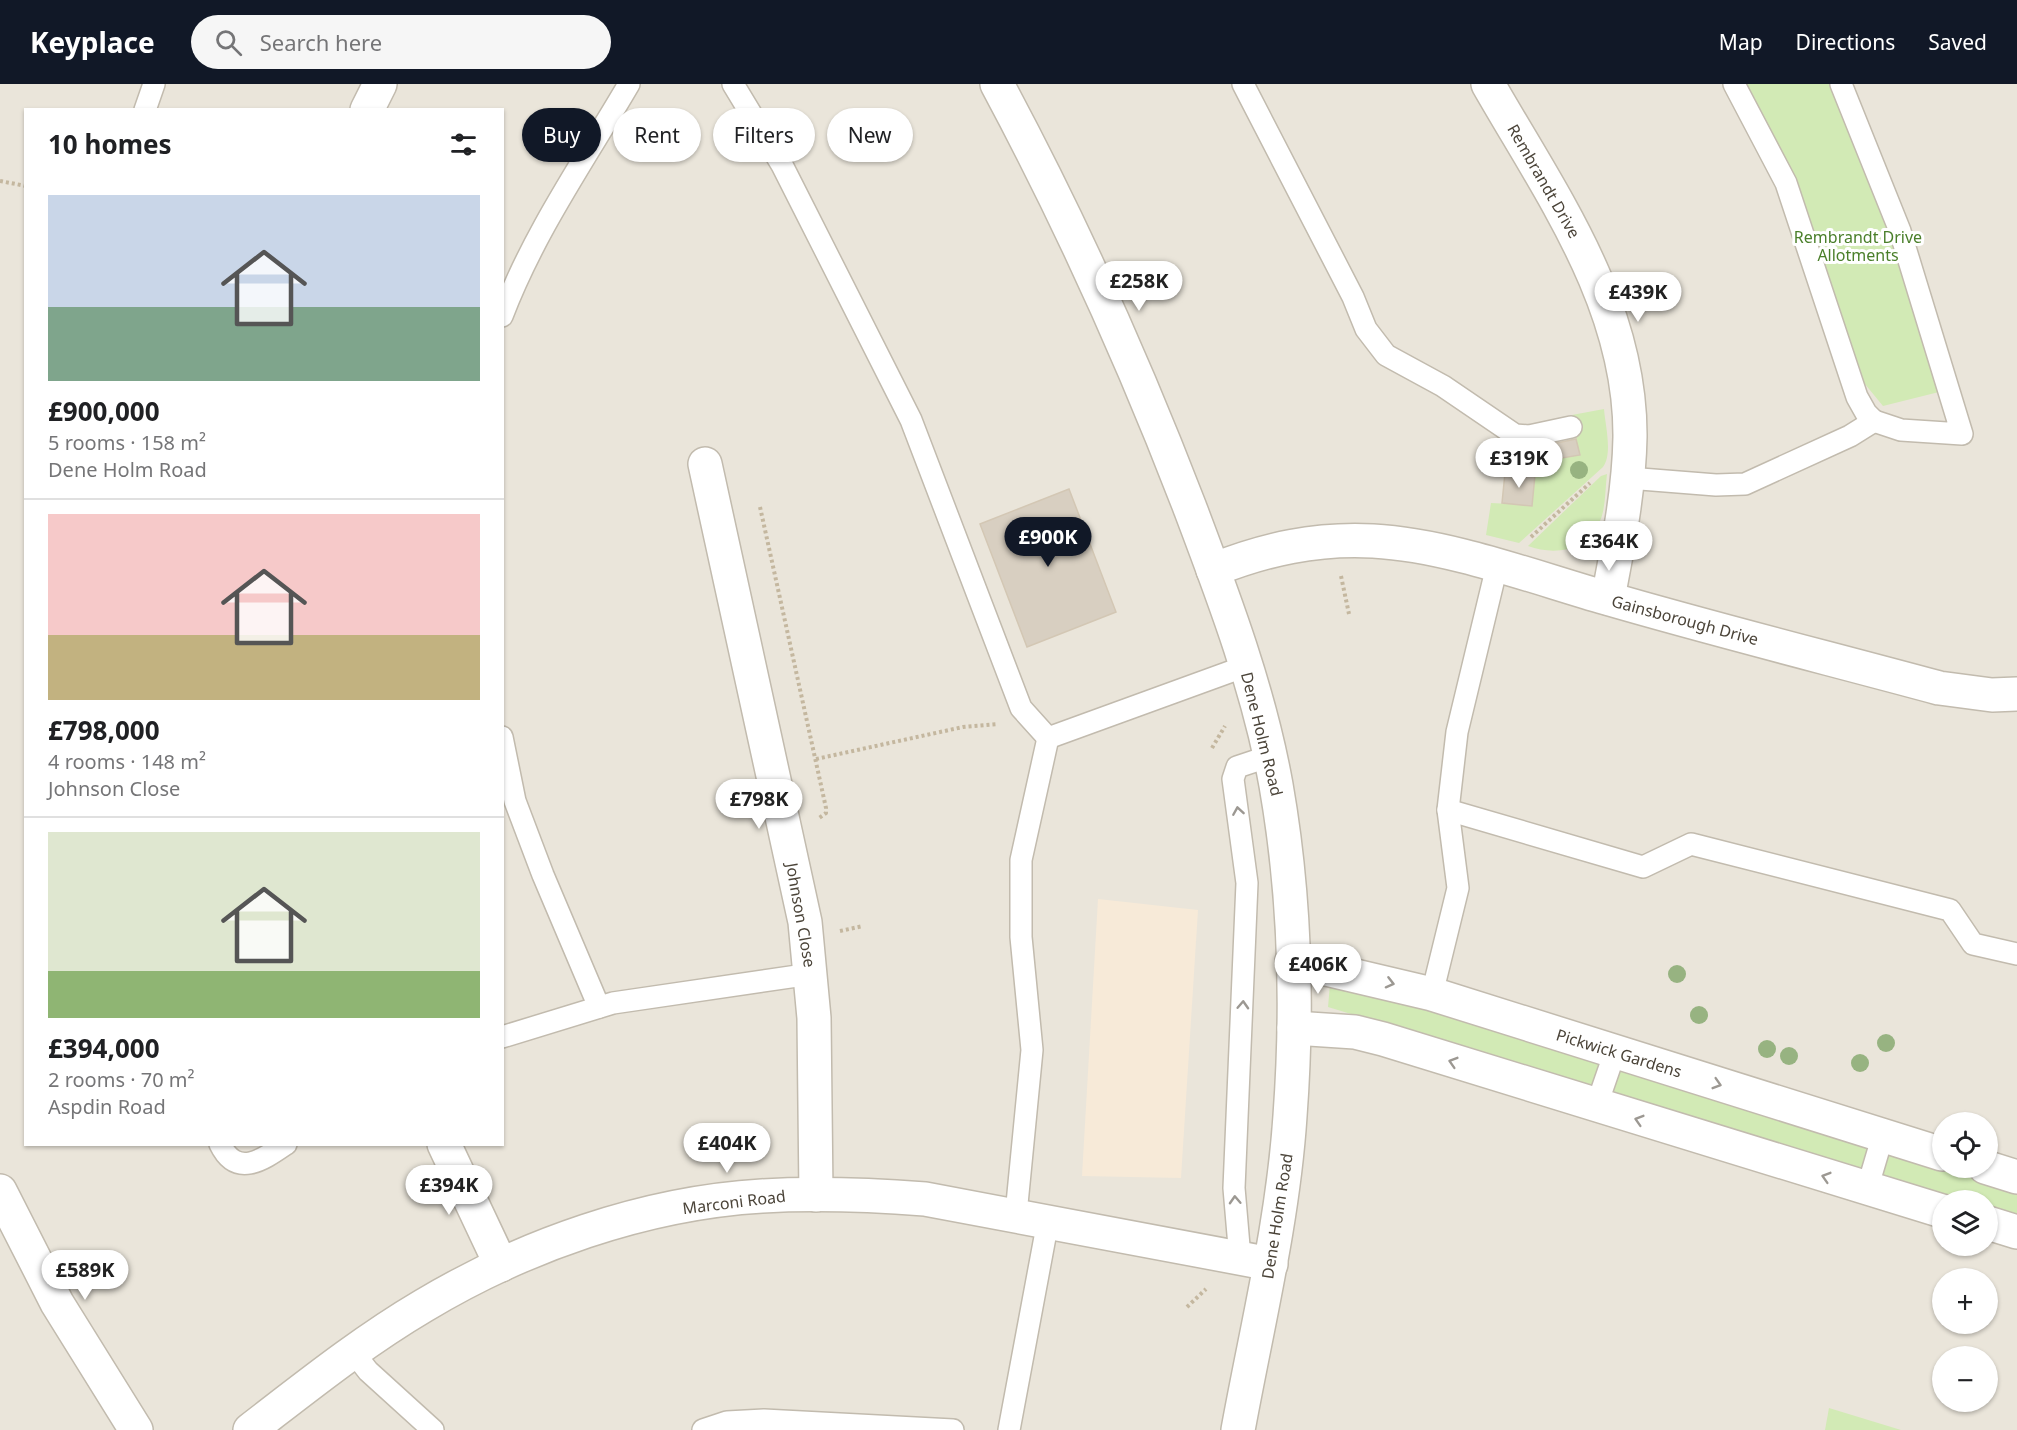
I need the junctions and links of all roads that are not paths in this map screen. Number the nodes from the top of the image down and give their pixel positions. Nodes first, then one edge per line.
1 (154, 84) edge
2 (380, 84) edge
3 (628, 84) edge
4 (734, 84) edge
5 (997, 84) edge
6 (1243, 84) edge
7 (1488, 84) edge
8 (1734, 84) edge
9 (1842, 84) edge
10 (146, 108) edge
11 (369, 108) edge
12 (504, 312) edge
13 (1874, 421) junction
14 (1571, 427) dead end
15 (705, 464) dead end
16 (1628, 478) junction
17 (1497, 566) junction
18 (1214, 570) junction
19 (1608, 598) junction
20 (1246, 666) junction
21 (2017, 694) edge
22 (1048, 738) junction
23 (504, 747) edge
24 (1270, 756) junction
25 (1448, 810) junction
26 (2017, 954) edge
27 (1292, 961) junction
28 (811, 974) junction
29 (1432, 994) junction
30 (599, 1007) junction
31 (1294, 1028) junction
32 (504, 1036) edge
33 (1615, 1052) junction
34 (1596, 1107) junction
35 (1883, 1135) junction
36 (221, 1146) edge
37 (283, 1146) edge
38 (445, 1146) edge
39 (1932, 1151) edge
40 (1998, 1171) edge
41 (2017, 1177) edge
42 (1867, 1189) junction
43 (0, 1191) edge
44 (816, 1195) junction
45 (1932, 1208) edge
46 (1016, 1214) junction
47 (1048, 1221) junction
48 (1998, 1226) edge
49 (2017, 1232) edge
50 (1255, 1261) junction
51 (501, 1265) junction
52 (354, 1353) junction
53 (136, 1430) edge
54 (250, 1430) edge
55 (433, 1430) edge
56 (703, 1430) edge
57 (953, 1430) edge
58 (1009, 1430) edge
59 (1238, 1430) edge

1 - 10 lane
2 - 11 street
3 - 12 lane
4 - 22 lane
5 - 18 street, Dene Holm Road
6 - 14 lane
7 - 16 street, Rembrandt Drive
8 - 13 lane
9 - 13 lane
13 - 16 lane
15 - 28 street, Johnson Close
16 - 19 street, Rembrandt Drive
17 - 18 street, Gainsborough Drive
17 - 19 street, Gainsborough Drive
17 - 25 lane
18 - 20 street, Dene Holm Road
19 - 21 street, Gainsborough Drive
20 - 22 lane
20 - 24 street, Dene Holm Road
22 - 46 lane
23 - 30 lane
24 - 27 street, Dene Holm Road
50 -> 24 lane
25 - 26 lane
25 - 29 lane
27 -> 29 street, Pickwick Gardens
27 - 31 street, Dene Holm Road
28 - 30 lane
28 - 44 street, Johnson Close
29 - 33 street, Pickwick Gardens
30 - 32 lane
34 -> 31 street
31 - 50 street, Dene Holm Road
33 - 34 lane
33 -> 35 street, Pickwick Gardens
42 -> 34 street
35 - 39 street, Pickwick Gardens
35 - 42 lane
36 - 37 lane
38 - 51 street
40 - 41 street
42 - 45 street
43 - 53 street
44 - 46 street, Marconi Road
44 - 51 street, Marconi Road
46 - 47 street, Marconi Road
47 - 50 street, Marconi Road
47 - 58 lane
48 - 49 street
50 - 59 street, Dene Holm Road
51 - 52 street, Marconi Road
52 - 54 street, Marconi Road
52 - 55 lane
56 - 57 lane

